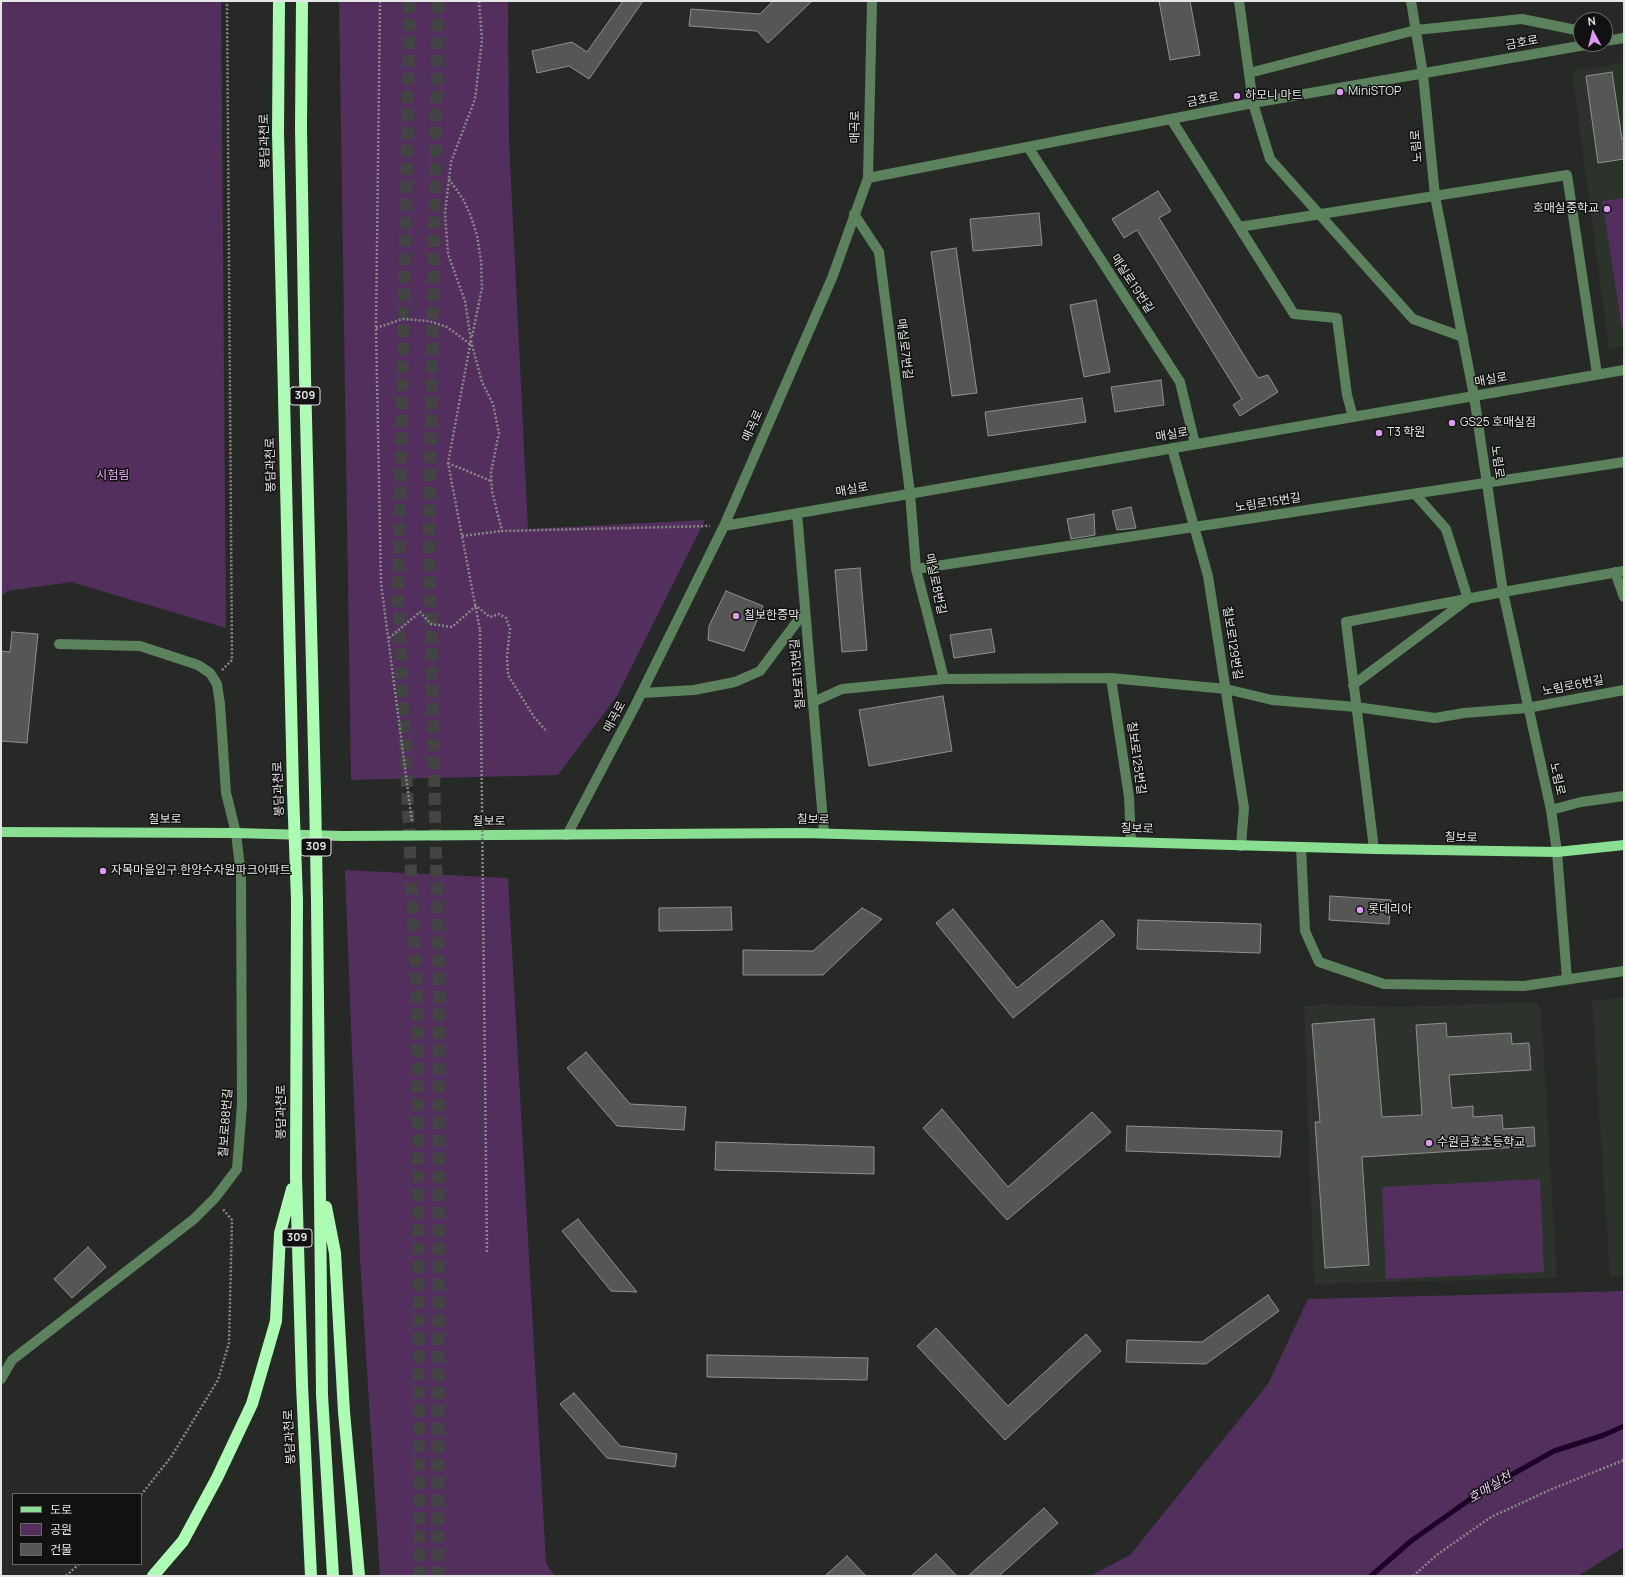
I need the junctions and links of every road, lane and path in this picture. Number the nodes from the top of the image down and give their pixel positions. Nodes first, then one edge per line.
1 (227, 1) edge
2 (279, 1) edge
3 (302, 1) edge
4 (380, 1) edge
5 (479, 1) edge
6 (872, 1) edge
7 (1239, 1) edge
8 (1411, 1) edge
9 (1573, 29) edge
10 (1416, 30) junction
11 (1613, 36) edge
12 (1623, 38) edge
13 (1613, 40) edge
14 (1573, 47) edge
15 (1249, 73) junction
16 (1423, 74) junction
17 (1253, 103) junction
18 (1172, 119) junction
19 (1028, 147) junction
20 (868, 178) junction
21 (449, 179) junction
22 (1435, 196) junction
23 (854, 214) junction
24 (1319, 215) junction
25 (1239, 227) junction
26 (376, 328) junction
27 (1463, 337) junction
28 (471, 340) junction
29 (470, 345) junction
30 (1624, 370) edge
31 (1597, 374) junction
32 (1474, 396) junction
33 (1353, 417) junction
34 (1195, 444) junction
35 (1172, 448) junction
36 (1624, 462) edge
37 (448, 463) junction
38 (491, 481) junction
39 (1487, 483) junction
40 (910, 493) junction
41 (1415, 494) junction
42 (797, 513) junction
43 (724, 526) junction
44 (1194, 527) junction
45 (502, 531) junction
46 (462, 536) junction
47 (916, 569) junction
48 (1619, 572) edge
49 (1503, 592) junction
50 (1624, 597) edge
51 (1468, 599) junction
52 (476, 606) junction
53 (805, 611) junction
54 (388, 638) junction
55 (60, 644) dead end
56 (1111, 678) junction
57 (214, 679) junction
58 (944, 679) junction
59 (1354, 685) junction
60 (1226, 689) junction
61 (1624, 690) edge
62 (642, 693) junction
63 (813, 702) junction
64 (1356, 707) junction
65 (1527, 708) junction
66 (547, 732) dead end
67 (1624, 796) edge
68 (1551, 810) junction
69 (1, 832) edge
70 (236, 833) junction
71 (824, 833) junction
72 (567, 834) junction
73 (414, 836) junction
74 (1130, 842) junction
75 (1624, 845) edge
76 (1241, 846) junction
77 (1301, 848) junction
78 (1374, 850) junction
79 (1557, 852) junction
80 (1624, 971) edge
81 (1567, 979) junction
82 (296, 1176) junction
83 (320, 1178) junction
84 (215, 1198) junction
85 (487, 1253) dead end
86 (1, 1379) edge
87 (1624, 1460) edge
88 (142, 1495) edge
89 (78, 1565) edge
90 (66, 1576) edge
91 (153, 1576) edge
92 (311, 1576) edge
93 (333, 1576) edge
94 (359, 1576) edge
95 (1413, 1576) edge

1 - 57 path
2 - 82 highway, 봉담과천로 / 309, bridge
3 - 83 highway, 309, bridge
4 - 26 path
5 - 21 path
6 - 20 street, 매곡로
7 - 15 street
8 - 10 street, 노림로
9 - 10 street
10 - 15 street
10 - 16 street, 노림로
11 - 12 street
12 - 13 street
14 - 16 street, 금호로
15 - 17 street
16 - 17 street, 금호로
16 - 22 street, 노림로
17 - 18 street, 금호로
17 - 24 street
18 - 19 street, 금호로
18 - 25 street
19 - 20 street, 금호로
19 - 34 street, 매실로19번길
20 - 23 street, 매곡로
21 - 28 path
21 - 29 path
22 - 24 street
22 - 27 street, 노림로
22 - 31 street
23 - 40 street, 매실로7번길
23 - 43 street, 매곡로
24 - 25 street
24 - 27 street
25 - 33 street
26 - 29 path
26 - 54 path
27 - 32 street, 노림로
28 - 29 path
28 - 38 path
29 - 37 path
30 - 31 street, 매실로
31 - 32 street, 매실로
32 - 33 street, 매실로
32 - 39 street, 노림로
33 - 34 street, 매실로
34 - 35 street, 매실로
35 - 40 street, 매실로
35 - 44 street, 칠보로129번길
36 - 39 street, 노림로15번길
37 - 38 path
37 - 46 path
38 - 45 path
39 - 41 street, 노림로15번길
39 - 49 street, 노림로
40 - 42 street, 매실로
40 - 47 street, 매실로8번길
41 - 44 street, 노림로15번길
41 - 51 street
42 - 43 street, 매실로
42 - 53 street, 칠보로113번길
43 - 45 path
43 - 62 street, 매곡로
44 - 47 street, 노림로15번길
44 - 60 street, 칠보로129번길
45 - 46 path
46 - 52 path
47 - 58 street, 매실로8번길
48 - 49 street
48 - 50 street
49 - 51 street
49 - 65 street, 노림로
51 - 59 street
51 - 59 street
52 - 54 path
52 - 66 path
52 - 85 path, bridge
53 - 62 street
53 - 63 street, 칠보로113번길
54 - 73 path
55 - 57 street
56 - 58 street, 노림로6번길
56 - 60 street, 노림로6번길
56 - 74 street, 칠보로125번길
57 - 70 street, 칠보로88번길
58 - 63 street, 노림로6번길
59 - 64 street
60 - 64 street, 노림로6번길
60 - 76 street, 칠보로129번길
61 - 65 street, 노림로6번길
62 - 72 street, 매곡로
63 - 71 street, 칠보로113번길
64 - 65 street, 노림로6번길
64 - 78 street
65 - 68 street, 노림로
67 - 68 street
68 - 79 street, 노림로
69 - 70 main road, 칠보로
70 - 73 main road, 칠보로
70 - 84 street, 칠보로88번길
71 - 72 main road, 칠보로
71 - 74 main road, 칠보로
72 - 73 main road, 칠보로
74 - 76 main road, 칠보로
75 - 79 main road, 칠보로
76 - 77 main road, 칠보로
77 - 78 main road, 칠보로
77 - 81 street
78 - 79 main road, 칠보로
79 - 81 street, 노림로
80 - 81 street
82 - 91 highway
82 - 92 highway, 봉담과천로 / 309
83 - 93 highway, 309
83 - 94 highway
84 - 86 street, 칠보로88번길
84 - 88 path
87 - 95 path
89 - 90 path

